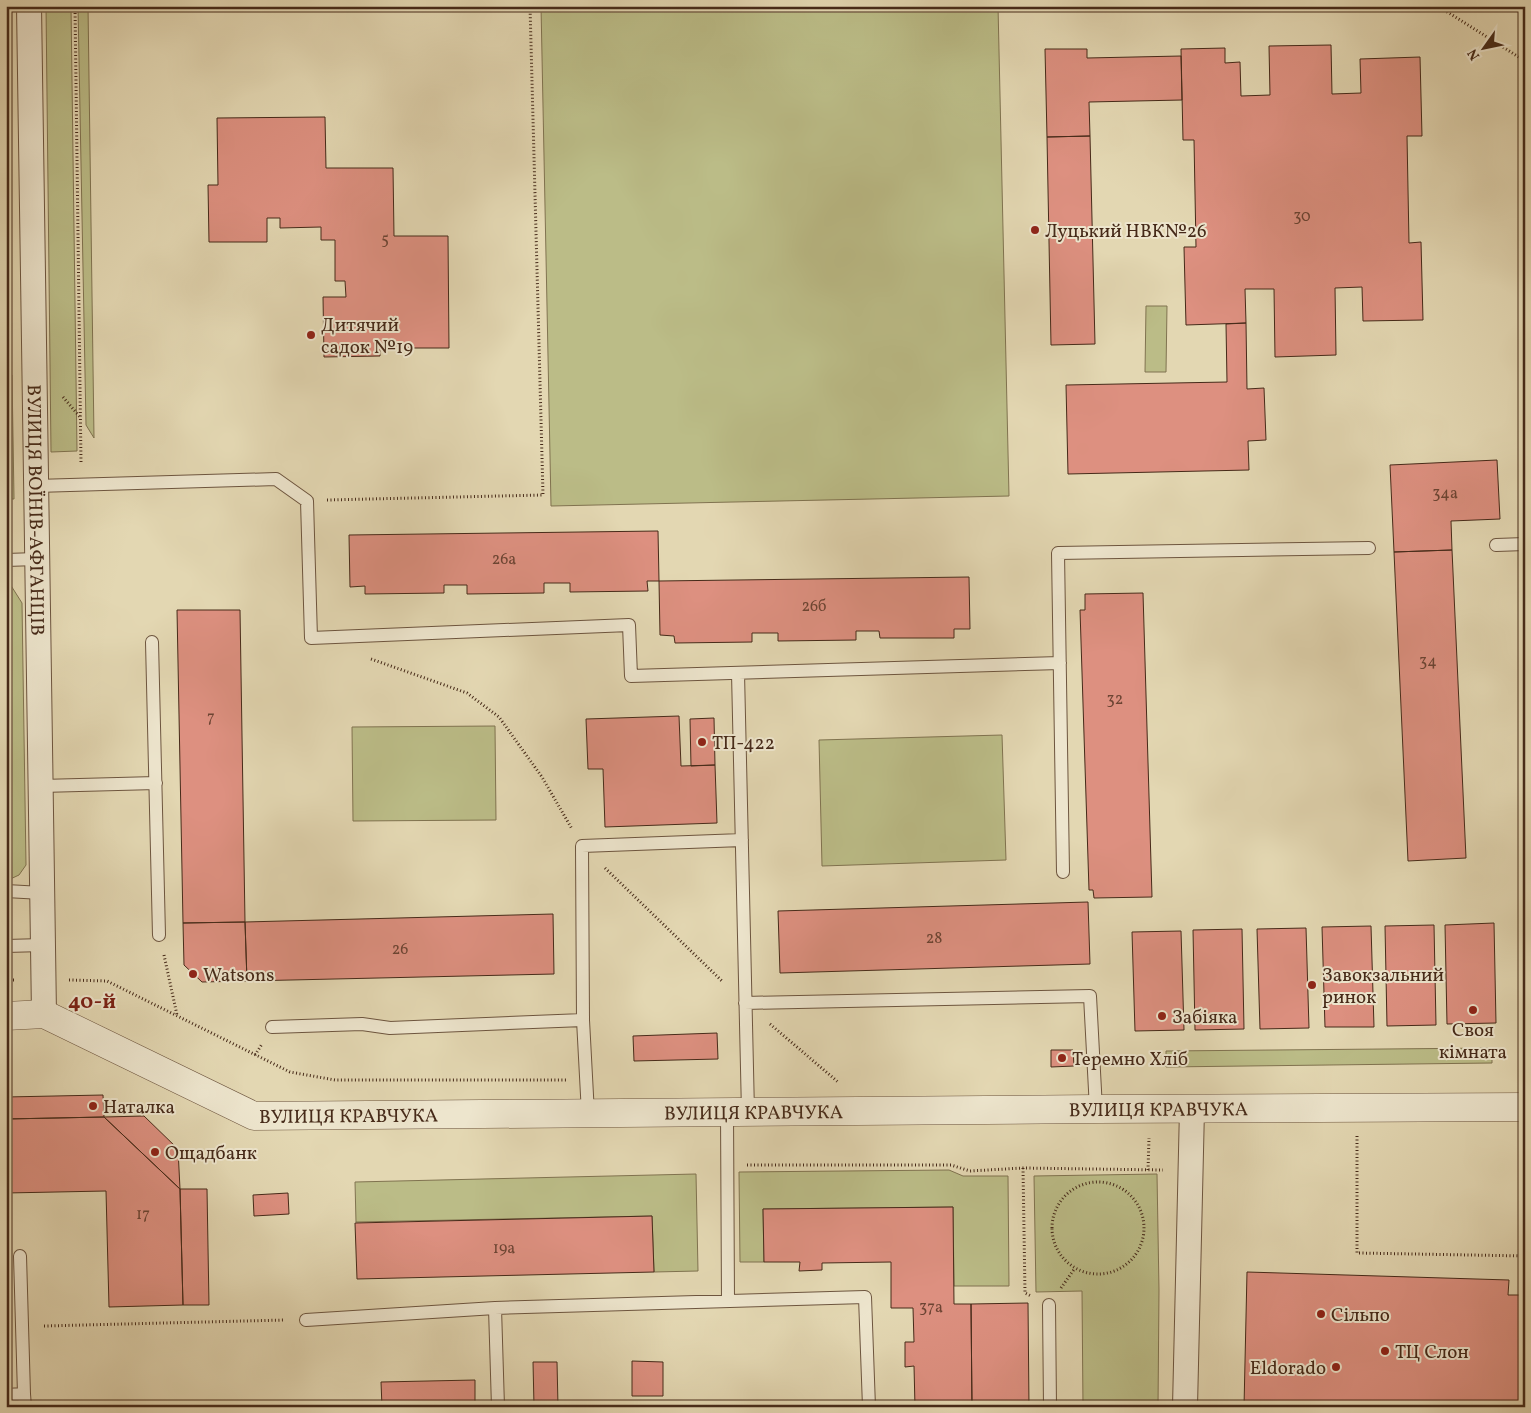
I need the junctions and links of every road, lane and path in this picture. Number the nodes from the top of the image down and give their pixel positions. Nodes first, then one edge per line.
1 (29, 6) edge
2 (75, 6) edge
3 (530, 6) edge
4 (1438, 6) edge
5 (1525, 61) edge
6 (81, 485) junction
7 (36, 486) junction
8 (307, 501) junction
9 (1525, 544) edge
10 (1496, 545) dead end
11 (1369, 548) dead end
12 (37, 558) junction
13 (6, 560) edge
14 (152, 642) dead end
15 (1060, 663) junction
16 (738, 673) junction
17 (156, 784) junction
18 (40, 786) junction
19 (742, 840) junction
20 (1063, 872) dead end
21 (6, 891) edge
22 (42, 893) junction
23 (159, 935) joint
24 (43, 945) junction
25 (6, 946) edge
26 (745, 1003) junction
27 (44, 1014) junction
28 (6, 1016) edge
29 (177, 1016) dead end
30 (583, 1020) junction
31 (272, 1026) dead end
32 (1525, 1107) edge
33 (1357, 1108) junction
34 (1096, 1109) junction
35 (1192, 1109) junction
36 (737, 1112) junction
37 (588, 1114) junction
38 (727, 1165) junction
39 (1022, 1168) junction
40 (1190, 1170) junction
41 (20, 1256) dead end
42 (1525, 1256) edge
43 (1131, 1261) joint
44 (728, 1301) junction
45 (1050, 1305) joint
46 (495, 1308) junction
47 (306, 1320) joint
48 (22, 1326) junction
49 (24, 1394) junction
50 (6, 1395) edge
51 (25, 1407) edge
52 (498, 1407) edge
53 (869, 1407) edge
54 (1050, 1407) edge
55 (1185, 1407) edge

1 - 7 street, ВУЛИЦЯ ВОЇНІВ-АФГАНЦІВ
2 - 6 path
3 - 8 path
4 - 5 path
6 - 7 lane
6 - 8 lane
7 - 12 street, ВУЛИЦЯ ВОЇНІВ-АФГАНЦІВ
8 - 16 lane
9 - 10 lane
11 - 15 lane
12 - 13 lane
12 - 18 street, ВУЛИЦЯ ВОЇНІВ-АФГАНЦІВ
14 - 17 lane
15 - 16 lane
15 - 20 lane
16 - 19 lane
17 - 18 lane
17 - 23 lane
18 - 22 street, ВУЛИЦЯ ВОЇНІВ-АФГАНЦІВ
19 - 26 lane
19 - 30 lane
21 - 22 lane
22 - 24 street, ВУЛИЦЯ ВОЇНІВ-АФГАНЦІВ
23 - 29 path
24 - 25 lane
24 - 27 street, ВУЛИЦЯ ВОЇНІВ-АФГАНЦІВ
26 - 34 lane
26 - 36 lane
27 - 28 street, ВУЛИЦЯ КРАВЧУКА
27 - 37 street, ВУЛИЦЯ КРАВЧУКА
30 - 31 lane
30 - 37 lane
32 - 33 street, ВУЛИЦЯ КРАВЧУКА
33 - 35 street, ВУЛИЦЯ КРАВЧУКА
33 - 42 path
34 - 35 street, ВУЛИЦЯ КРАВЧУКА
34 - 36 street, ВУЛИЦЯ КРАВЧУКА
35 - 40 street
36 - 37 street, ВУЛИЦЯ КРАВЧУКА
36 - 38 lane
38 - 39 path
38 - 44 lane
39 - 40 path
39 - 45 path
40 - 55 street
41 - 48 lane
43 - 43 path
44 - 46 lane
44 - 53 lane
45 - 54 lane
46 - 47 lane
46 - 52 lane
47 - 48 path
48 - 49 lane
49 - 50 lane
49 - 51 lane

